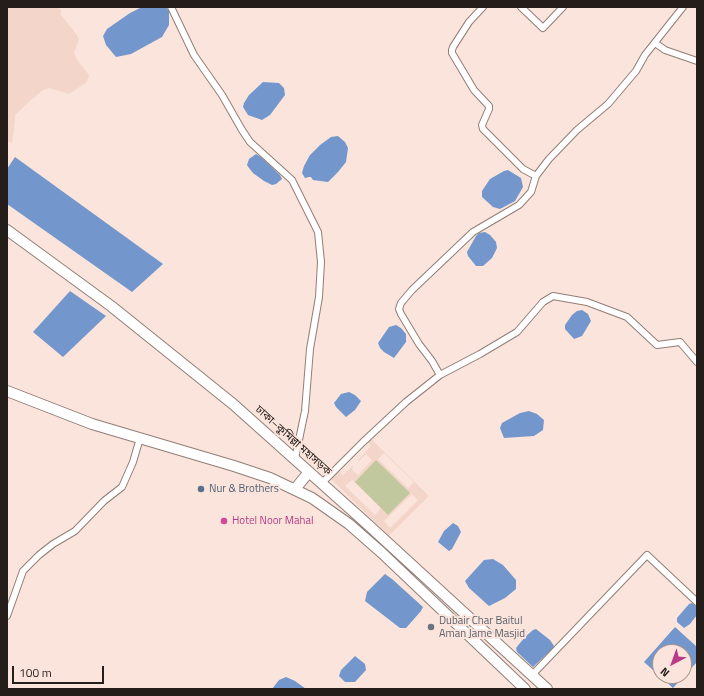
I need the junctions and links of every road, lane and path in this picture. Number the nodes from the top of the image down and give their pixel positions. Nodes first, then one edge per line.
1 (171, 7) edge
2 (483, 7) edge
3 (521, 7) edge
4 (563, 7) edge
5 (683, 7) edge
6 (655, 43) junction
7 (697, 61) edge
8 (536, 176) junction
9 (7, 230) edge
10 (697, 362) edge
11 (440, 375) junction
12 (7, 390) edge
13 (140, 438) junction
14 (294, 459) junction
15 (309, 472) junction
16 (322, 483) junction
17 (295, 489) junction
18 (312, 498) junction
19 (697, 602) edge
20 (7, 616) edge
21 (532, 675) junction
22 (525, 689) edge
23 (547, 689) edge

1 - 14 street
2 - 8 street
3 - 4 street
5 - 6 street
6 - 7 street
6 - 8 street
8 - 11 street
9 - 14 highway, ঢাকা–কুমিল্লা মহাসড়ক
10 - 11 street
11 - 16 street
12 - 13 highway
13 - 17 highway
13 - 20 street
14 - 15 highway, ঢাকা–কুমিল্লা মহাসড়ক
15 - 16 highway, ঢাকা–কুমিল্লা মহাসড়ক
15 - 17 highway
16 - 18 highway
16 - 21 highway, ঢাকা–কুমিল্লা মহাসড়ক
17 - 18 highway
18 - 22 highway
19 - 21 street
21 - 23 highway, ঢাকা–কুমিল্লা মহাসড়ক

